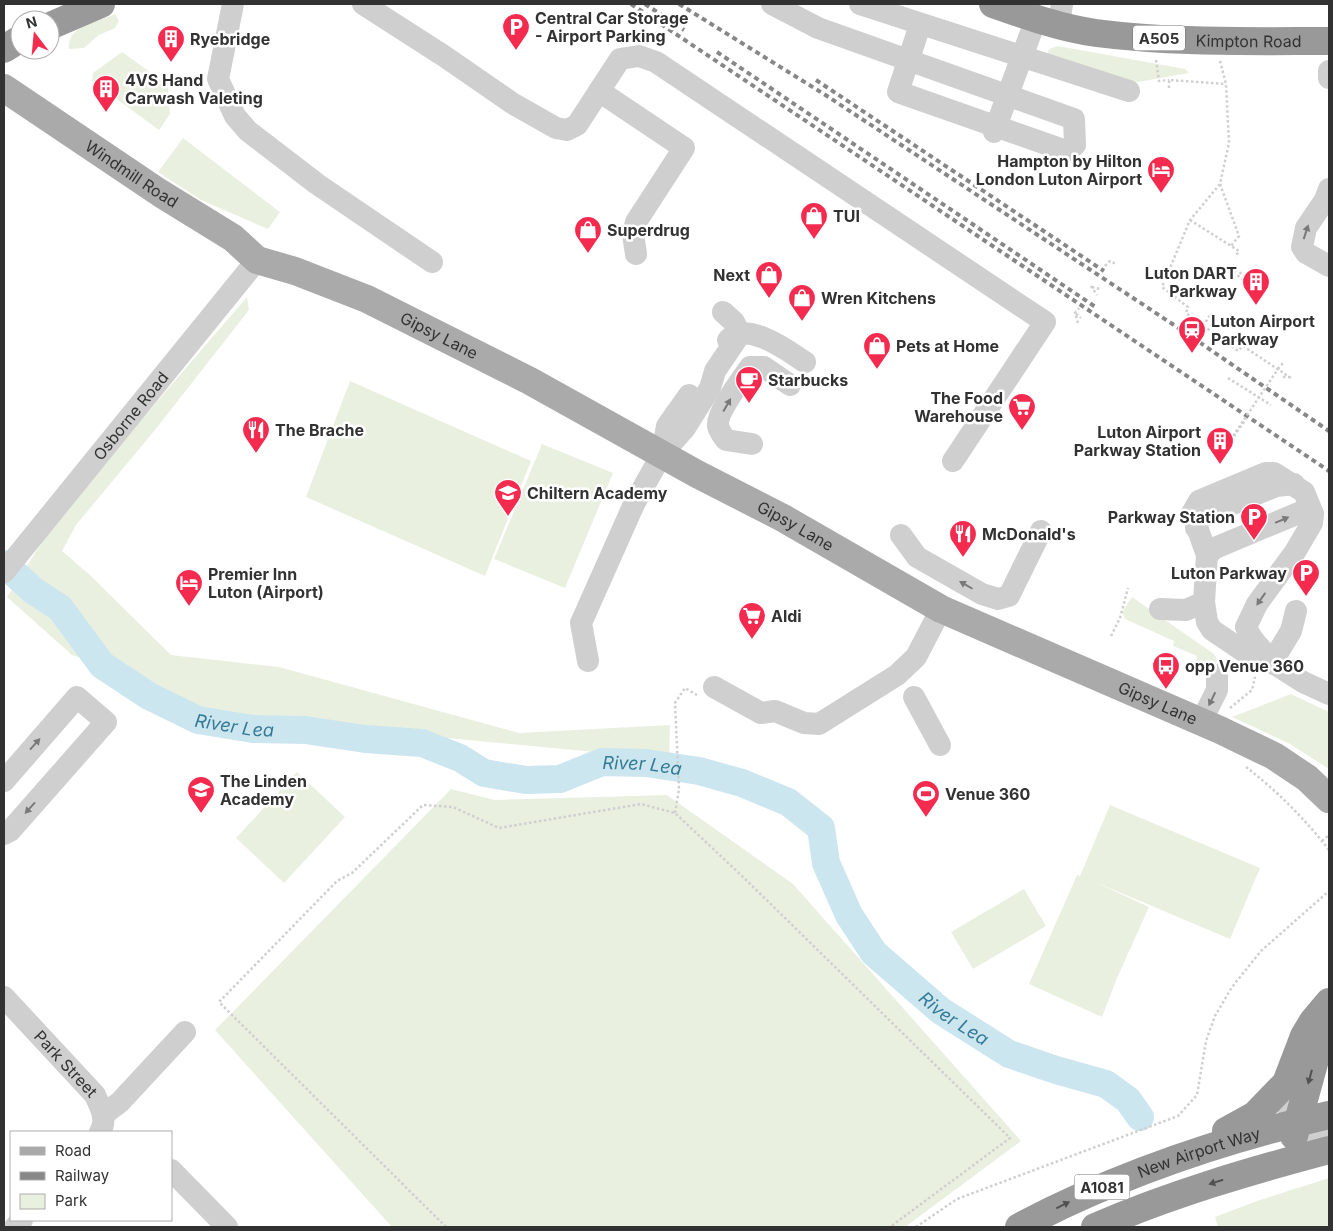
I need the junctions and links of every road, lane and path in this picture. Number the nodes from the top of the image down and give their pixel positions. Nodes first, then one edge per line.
1 (101, 4) edge
2 (233, 4) edge
3 (364, 4) edge
4 (772, 4) edge
5 (860, 4) edge
6 (993, 4) edge
7 (60, 15) edge
8 (1052, 16) edge
9 (920, 25) junction
10 (1329, 41) edge
11 (1023, 58) junction
12 (1220, 59) dead end
13 (909, 60) junction
14 (1329, 71) edge
15 (1329, 78) edge
16 (1226, 84) junction
17 (4, 88) edge
18 (1169, 88) dead end
19 (599, 91) junction
20 (1129, 91) dead end
21 (1008, 95) junction
22 (995, 129) junction
23 (1220, 184) junction
24 (1329, 189) edge
25 (1190, 220) junction
26 (1231, 246) junction
27 (636, 254) dead end
28 (1235, 257) dead end
29 (257, 260) junction
30 (432, 262) dead end
31 (1116, 264) dead end
32 (1105, 266) dead end
33 (1329, 266) edge
34 (1230, 269) dead end
35 (1261, 288) dead end
36 (1100, 289) dead end
37 (1097, 295) dead end
38 (1079, 308) dead end
39 (723, 312) dead end
40 (1075, 313) junction
41 (1211, 314) dead end
42 (1081, 318) dead end
43 (1078, 323) dead end
44 (1203, 326) junction
45 (736, 339) junction
46 (805, 362) dead end
47 (1283, 363) dead end
48 (1278, 369) junction
49 (1283, 377) dead end
50 (1228, 378) dead end
51 (790, 385) dead end
52 (1259, 398) junction
53 (1265, 403) dead end
54 (1246, 419) dead end
55 (1220, 434) dead end
56 (1226, 437) dead end
57 (752, 444) dead end
58 (662, 454) junction
59 (953, 461) dead end
60 (1313, 514) junction
61 (1041, 530) dead end
62 (901, 535) dead end
63 (1207, 555) junction
64 (4, 572) edge
65 (1128, 588) dead end
66 (1204, 602) junction
67 (941, 609) junction
68 (1160, 609) dead end
69 (1296, 611) dead end
70 (1111, 636) dead end
71 (588, 662) dead end
72 (1268, 667) junction
73 (897, 675) junction
74 (1217, 675) dead end
75 (707, 692) joint
76 (1329, 694) edge
77 (1228, 713) dead end
78 (1201, 722) junction
79 (940, 745) dead end
80 (1245, 767) dead end
81 (4, 781) edge
82 (1329, 799) edge
83 (675, 813) junction
84 (4, 834) edge
85 (1329, 834) edge
86 (1322, 841) junction
87 (1329, 850) edge
88 (1329, 891) edge
89 (4, 997) edge
90 (1329, 1002) edge
91 (186, 1032) dead end
92 (1329, 1034) edge
93 (1286, 1083) junction
94 (1329, 1114) edge
95 (1297, 1122) junction
96 (106, 1127) edge
97 (1329, 1133) edge
98 (1198, 1150) junction
99 (1329, 1150) edge
100 (1276, 1164) junction
101 (172, 1171) edge
102 (227, 1227) edge
103 (446, 1227) edge
104 (890, 1227) edge
105 (916, 1227) edge
106 (1019, 1227) edge
107 (1095, 1227) edge

1 - 7 highway
2 - 30 street
3 - 19 street
4 - 13 street
5 - 9 street
6 - 8 highway, Kimpton Road / A505
8 - 10 highway, Kimpton Road / A505
8 - 11 street
9 - 11 street
9 - 13 street
11 - 20 street
11 - 21 street
12 - 16 path
13 - 21 street
13 - 22 street
14 - 15 street
16 - 18 path
16 - 23 path
17 - 29 main road, Windmill Road
19 - 27 street
19 - 59 street
21 - 22 street
21 - 22 street
23 - 25 path
23 - 26 path
33 -> 24 street
25 - 26 path
25 - 44 path
26 - 28 path
29 - 58 main road, Gipsy Lane
29 - 64 street, Osborne Road
31 - 32 path
34 - 35 path
36 - 37 path
38 - 40 path
39 - 45 street
40 - 42 path
40 - 43 path
41 - 44 path
44 - 48 path
45 - 46 street
45 - 58 street
45 - 58 street
47 - 48 path
48 - 49 path
48 - 52 path, bridge
50 - 52 path
57 -> 51 street
52 - 53 path
52 - 54 path, bridge
55 - 56 path
58 - 67 main road, Gipsy Lane
58 - 71 street
63 -> 60 street
60 - 63 street
60 -> 72 street
61 -> 62 street
63 - 66 street
65 - 70 path
66 - 68 street
66 - 72 street
67 - 73 street
67 - 78 main road, Gipsy Lane
69 - 72 street
72 - 76 street
72 - 77 path
73 - 75 street
73 - 79 street
74 -> 78 street
75 - 83 path
78 - 82 main road, Gipsy Lane
80 - 86 path
81 -> 84 street
83 - 103 path
83 - 104 path
85 - 86 path
86 - 87 path
88 - 105 path
89 - 96 street, Park Street
90 - 93 highway
91 - 96 street
92 -> 95 highway
93 - 95 street
93 - 98 highway
94 - 95 highway, New Airport Way / A1081
95 - 97 street
95 - 98 highway, New Airport Way / A1081
95 - 100 highway
106 -> 98 highway, New Airport Way / A1081
99 - 100 highway, New Airport Way / A1081
100 -> 107 highway, New Airport Way / A1081
101 - 102 street

